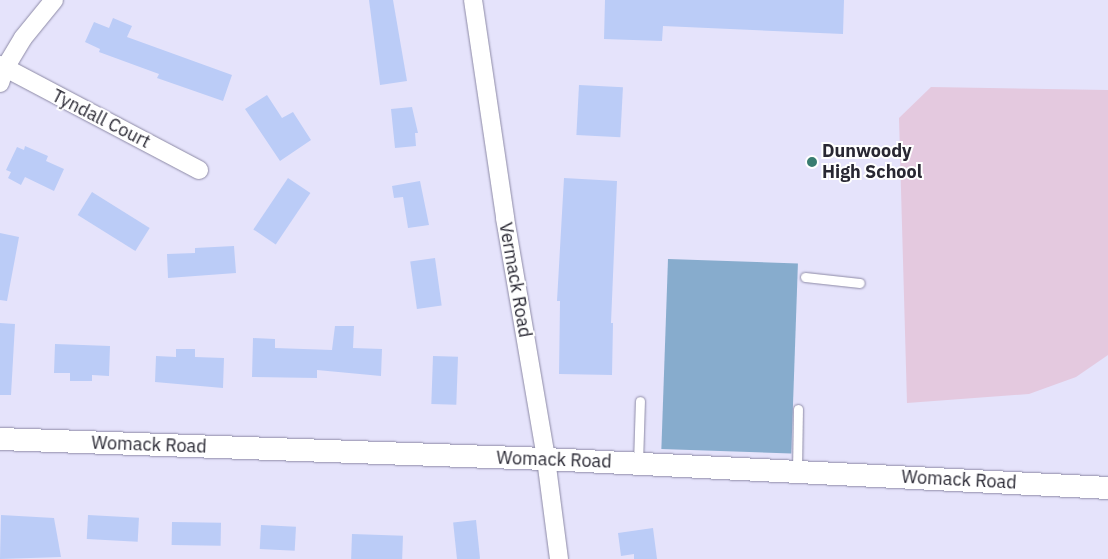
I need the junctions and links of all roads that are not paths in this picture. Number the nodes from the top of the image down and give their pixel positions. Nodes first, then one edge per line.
1 (54, 0) edge
2 (473, 0) edge
3 (2, 72) edge
4 (199, 170) dead end
5 (804, 277) dead end
6 (860, 283) dead end
7 (640, 401) dead end
8 (798, 409) dead end
9 (0, 439) edge
10 (546, 459) junction
11 (638, 463) junction
12 (797, 471) junction
13 (1108, 488) edge
14 (559, 559) edge

1 - 3 street
2 - 10 street, Vermack Road
3 - 4 street, Tyndall Court
5 - 6 lane
7 - 11 lane
8 - 12 lane
9 - 10 street, Womack Road
10 - 11 street, Womack Road
10 - 14 street, Vermack Road
11 - 12 street, Womack Road
12 - 13 street, Womack Road

